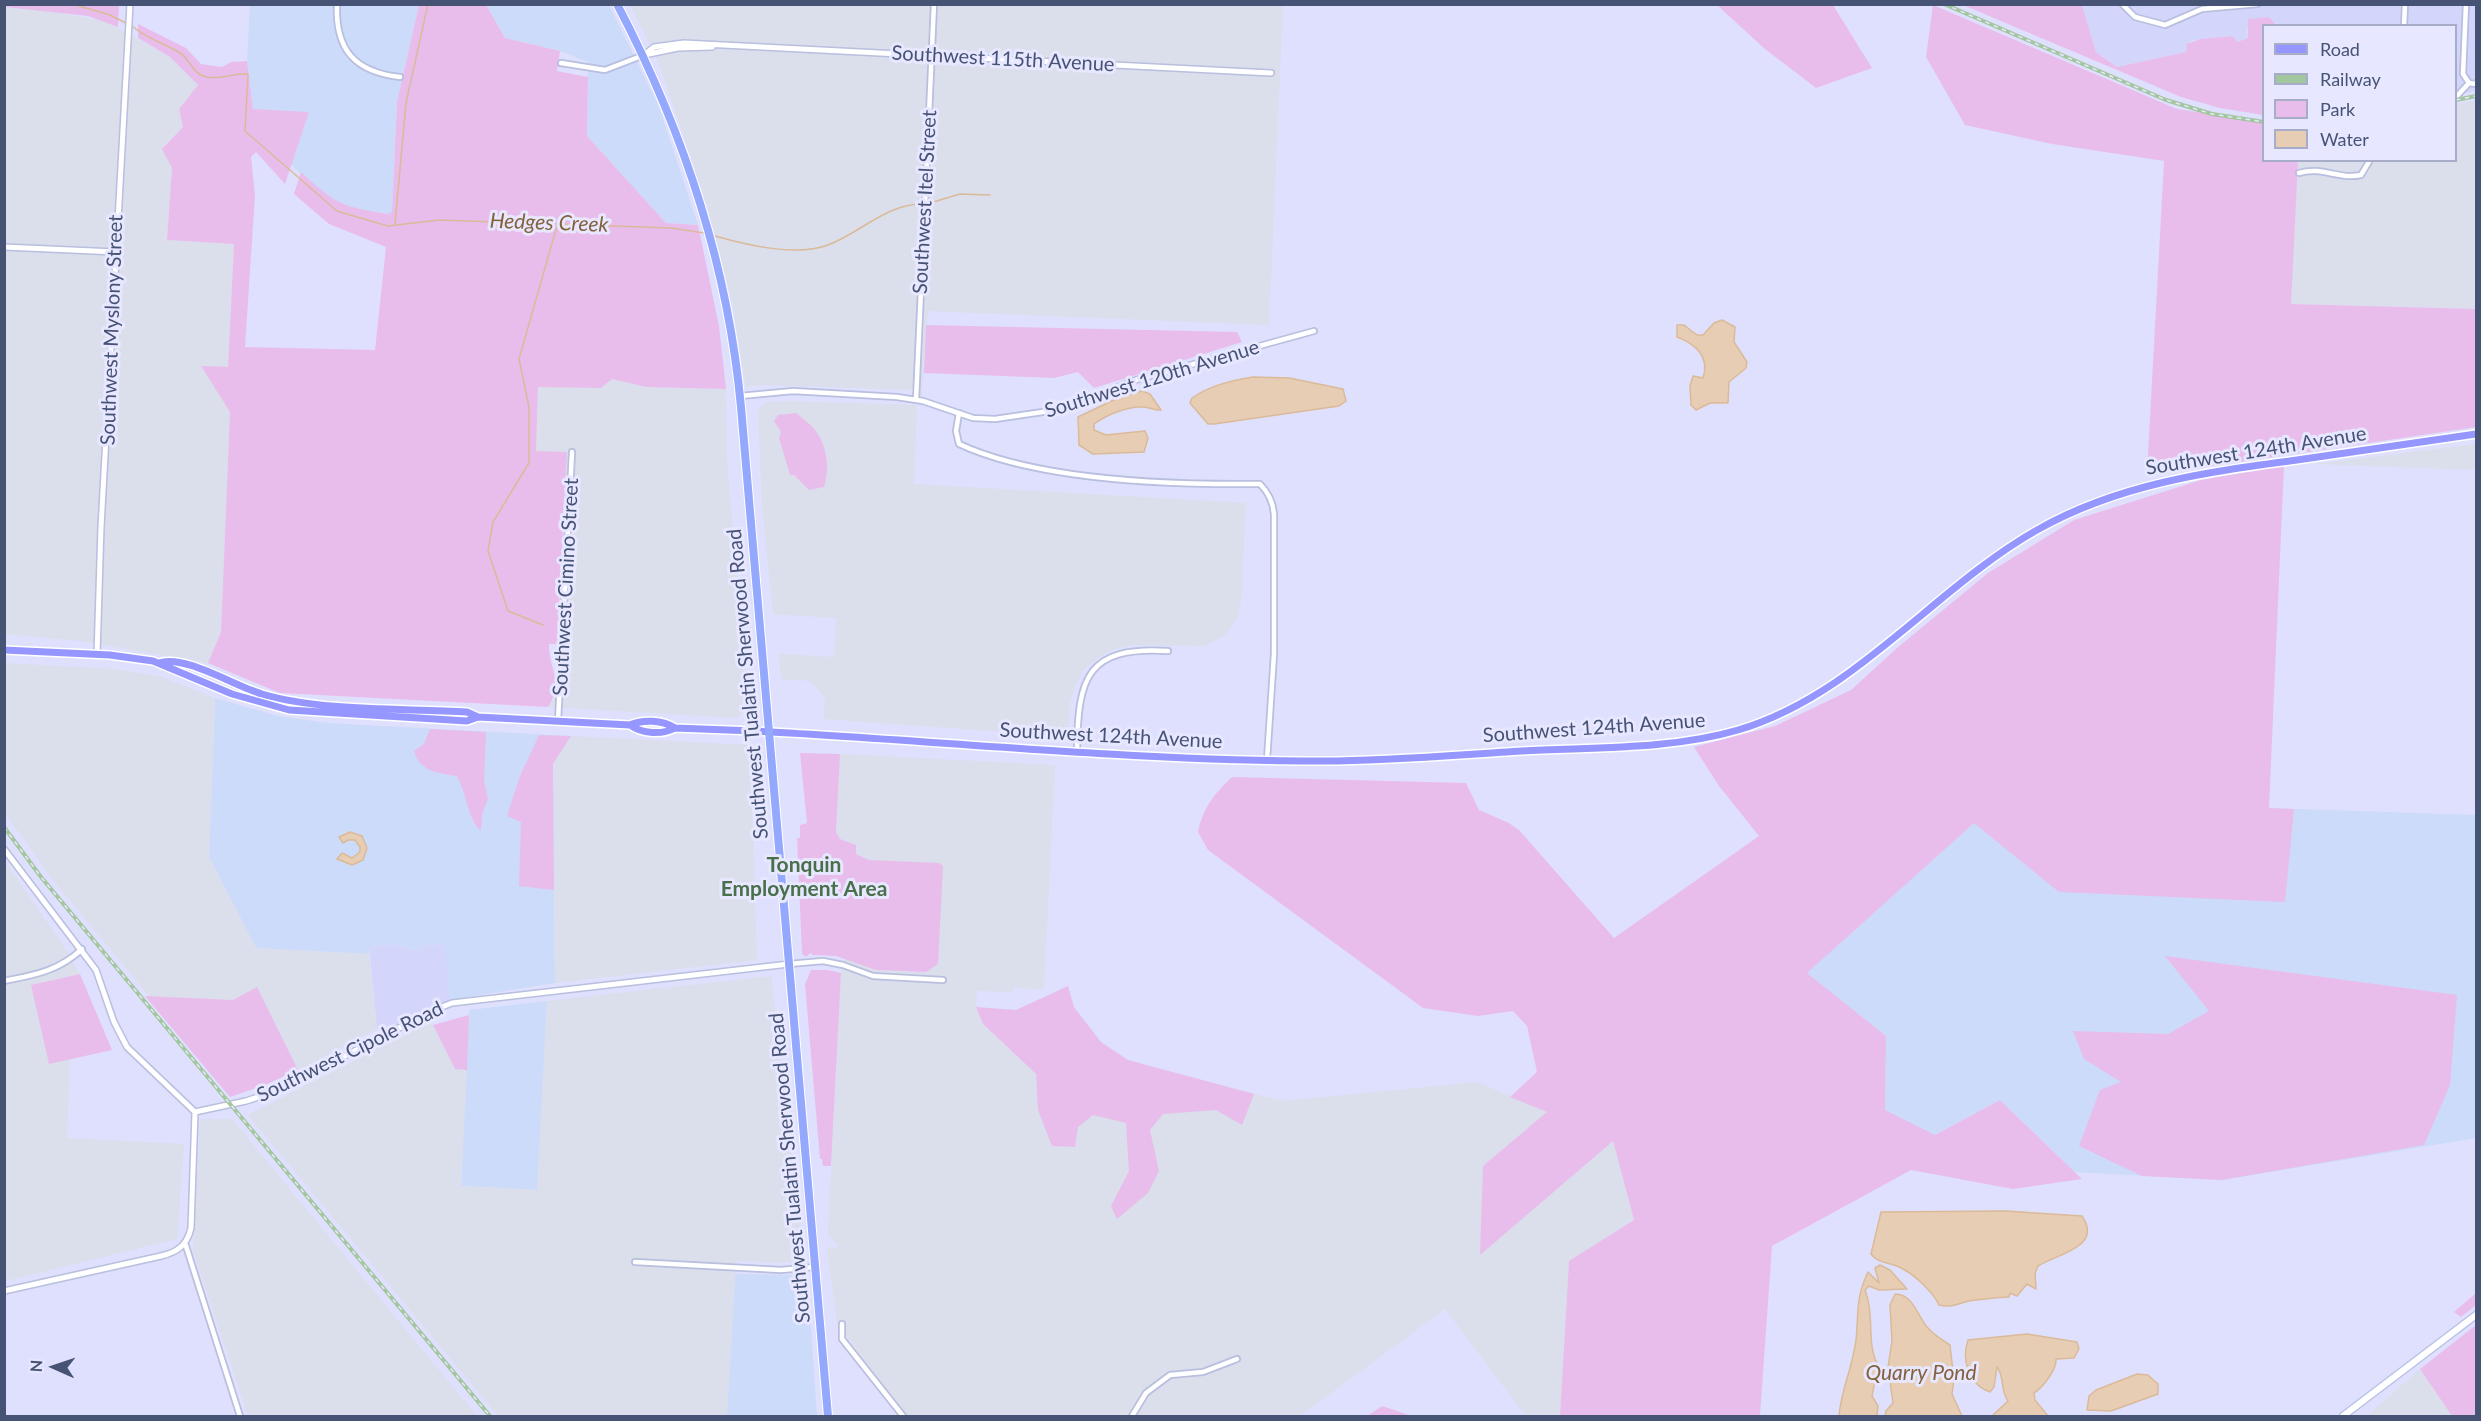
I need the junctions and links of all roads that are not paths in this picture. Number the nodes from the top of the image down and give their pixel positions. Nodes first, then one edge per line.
1 (130, 4) edge
2 (337, 4) edge
3 (617, 4) edge
4 (934, 4) edge
5 (2122, 4) edge
6 (2258, 4) edge
7 (2405, 4) edge
8 (2466, 4) edge
9 (2404, 24) edge
10 (644, 55) junction
11 (933, 55) junction
12 (561, 63) dead end
13 (1271, 73) dead end
14 (400, 77) dead end
15 (2469, 83) junction
16 (2476, 84) edge
17 (2457, 87) edge
18 (2457, 97) edge
19 (2369, 162) edge
20 (2299, 173) dead end
21 (4, 247) edge
22 (116, 252) junction
23 (1314, 331) dead end
24 (740, 396) junction
25 (916, 400) junction
26 (958, 413) junction
27 (2476, 434) edge
28 (572, 452) dead end
29 (4, 650) edge
30 (1168, 651) dead end
31 (98, 655) junction
32 (558, 721) junction
33 (769, 732) junction
34 (1077, 750) junction
35 (1267, 760) junction
36 (4, 849) edge
37 (82, 949) junction
38 (789, 964) junction
39 (943, 980) dead end
40 (4, 981) edge
41 (195, 1112) junction
42 (185, 1243) junction
43 (635, 1262) dead end
44 (815, 1267) junction
45 (4, 1292) edge
46 (2476, 1315) edge
47 (842, 1324) dead end
48 (1237, 1359) dead end
49 (240, 1416) edge
50 (828, 1416) edge
51 (903, 1416) edge
52 (1132, 1416) edge
53 (2343, 1416) edge

1 - 22 street, Southwest Myslony Street
2 - 14 street
3 - 10 highway, Southwest Tualatin Sherwood Road
4 - 11 street, Southwest Itel Street
5 - 6 street
7 - 9 street
8 - 15 street
10 - 11 street, Southwest 115th Avenue
10 - 12 street, Southwest 115th Avenue
10 - 24 highway, Southwest Tualatin Sherwood Road
11 - 13 street, Southwest 115th Avenue
11 - 25 street, Southwest Itel Street
15 - 16 street
15 - 17 street
15 - 18 street
19 - 20 street
21 - 22 street
22 - 31 street, Southwest Myslony Street
23 - 26 street, Southwest 120th Avenue
24 - 25 street, Southwest 120th Avenue
24 - 33 highway, Southwest Tualatin Sherwood Road
25 - 26 street, Southwest 120th Avenue
26 - 35 street
27 - 35 main road, Southwest 124th Avenue
28 - 32 street, Southwest Cimino Street
29 - 31 main road, Southwest 124th Avenue
30 - 34 street
31 - 32 main road, Southwest 124th Avenue
32 - 33 main road, Southwest 124th Avenue
33 - 34 main road, Southwest 124th Avenue
33 - 38 highway, Southwest Tualatin Sherwood Road
34 - 35 main road, Southwest 124th Avenue
36 - 37 street
37 - 40 street
37 - 41 street
38 - 39 street
38 - 41 street, Southwest Cipole Road
38 - 44 highway, Southwest Tualatin Sherwood Road
41 - 42 street
42 - 45 street
42 - 49 street
43 - 44 street
44 - 50 highway, Southwest Tualatin Sherwood Road
46 - 53 main road
47 - 51 street
48 - 52 street

